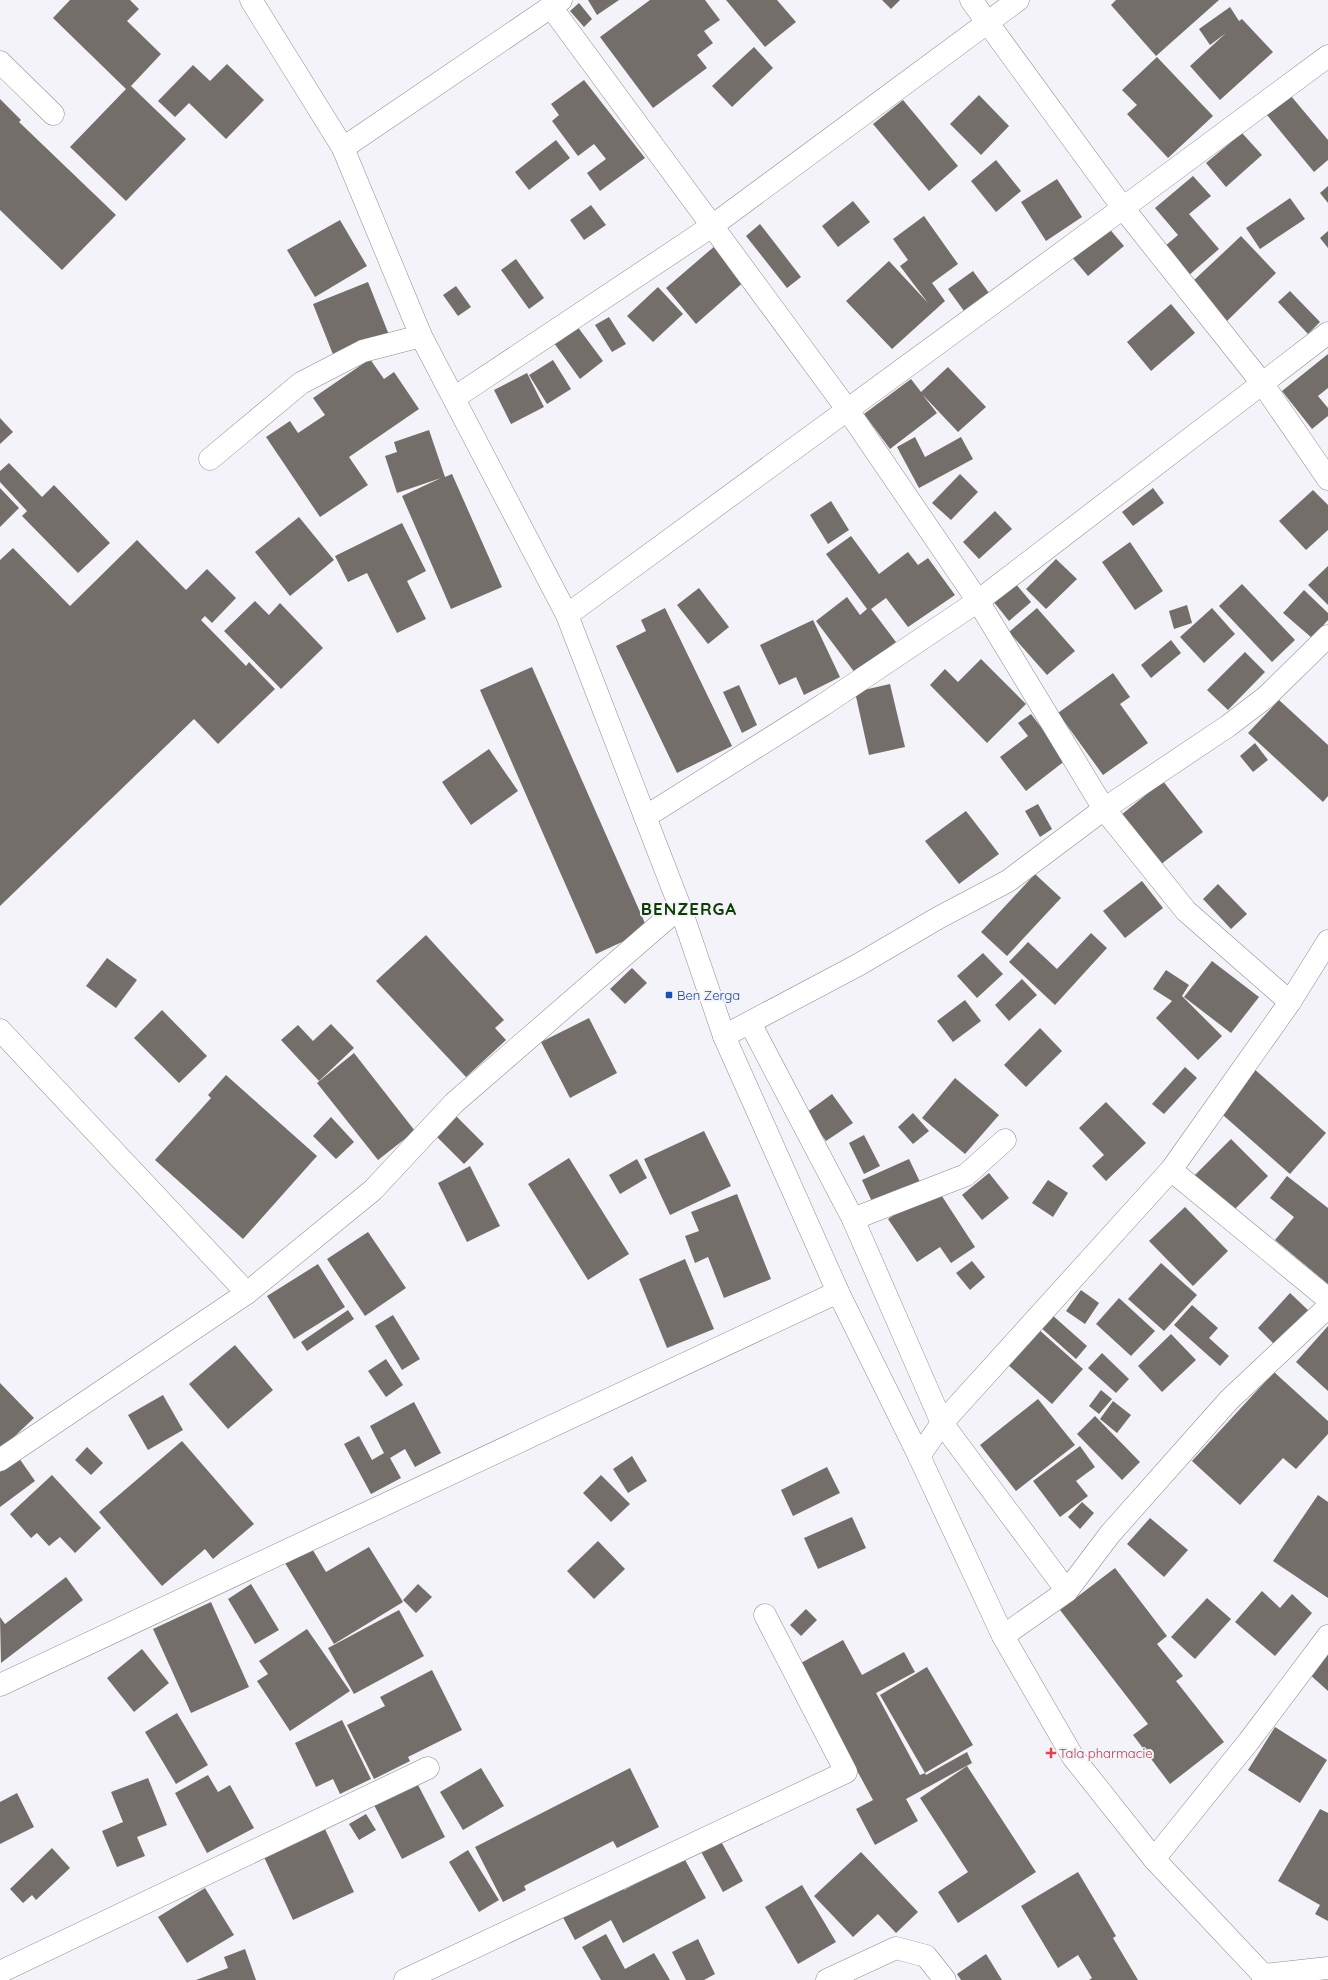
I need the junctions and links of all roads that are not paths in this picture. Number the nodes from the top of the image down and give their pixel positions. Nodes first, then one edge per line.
1 (251, 0) edge
2 (971, 0) edge
3 (1018, 0) edge
4 (556, 4) edge
5 (987, 22) junction
6 (1328, 56) edge
7 (0, 62) edge
8 (53, 114) dead end
9 (343, 148) junction
10 (1124, 208) junction
11 (712, 226) junction
12 (1328, 333) edge
13 (421, 336) junction
14 (1262, 383) junction
15 (454, 398) junction
16 (848, 409) junction
17 (210, 459) dead end
18 (1328, 479) edge
19 (978, 601) junction
20 (567, 615) junction
21 (1328, 636) edge
22 (1104, 809) junction
23 (645, 817) junction
24 (680, 907) junction
25 (1328, 941) edge
26 (1290, 1002) junction
27 (750, 1022) junction
28 (0, 1030) edge
29 (724, 1036) junction
30 (1005, 1140) dead end
31 (1171, 1170) junction
32 (853, 1219) junction
33 (838, 1292) junction
34 (247, 1293) junction
35 (1328, 1299) edge
36 (1328, 1307) edge
37 (942, 1423) junction
38 (919, 1456) junction
39 (0, 1460) edge
40 (1067, 1591) junction
41 (766, 1615) dead end
42 (1003, 1636) junction
43 (1328, 1636) edge
44 (0, 1685) edge
45 (428, 1768) dead end
46 (1154, 1859) junction
47 (1328, 1968) edge
48 (0, 1972) edge
49 (1265, 1978) edge
50 (405, 1980) edge
51 (828, 1980) edge
52 (945, 1980) edge

1 - 9 street
2 - 5 street
3 - 5 street
4 - 9 street
4 - 11 street
5 - 10 street
5 - 11 street
6 - 10 street
7 - 8 street
9 - 13 street
10 - 14 street
10 - 16 street
11 - 15 street
11 - 16 street
12 - 14 street
13 - 15 street
13 - 17 street
14 - 18 street
14 - 19 street
15 - 20 street
16 - 19 street
16 - 20 street
19 - 22 street
19 - 23 street
20 - 23 street
21 - 22 street
22 - 26 street
22 - 27 street
23 - 24 street
24 - 29 street
24 - 34 street
25 - 26 street
26 - 31 street
27 - 29 street
27 - 32 street
28 - 34 street
29 - 33 street
30 - 32 street
31 - 35 street
31 - 37 street
32 - 37 street
33 - 38 street
33 - 44 street
34 - 39 street
36 - 40 street
37 - 38 street
37 - 40 street
38 - 42 street
40 - 42 street
41 - 50 street
42 - 46 street
43 - 46 street
45 - 48 street
46 - 49 street
47 - 49 street
51 - 52 street

